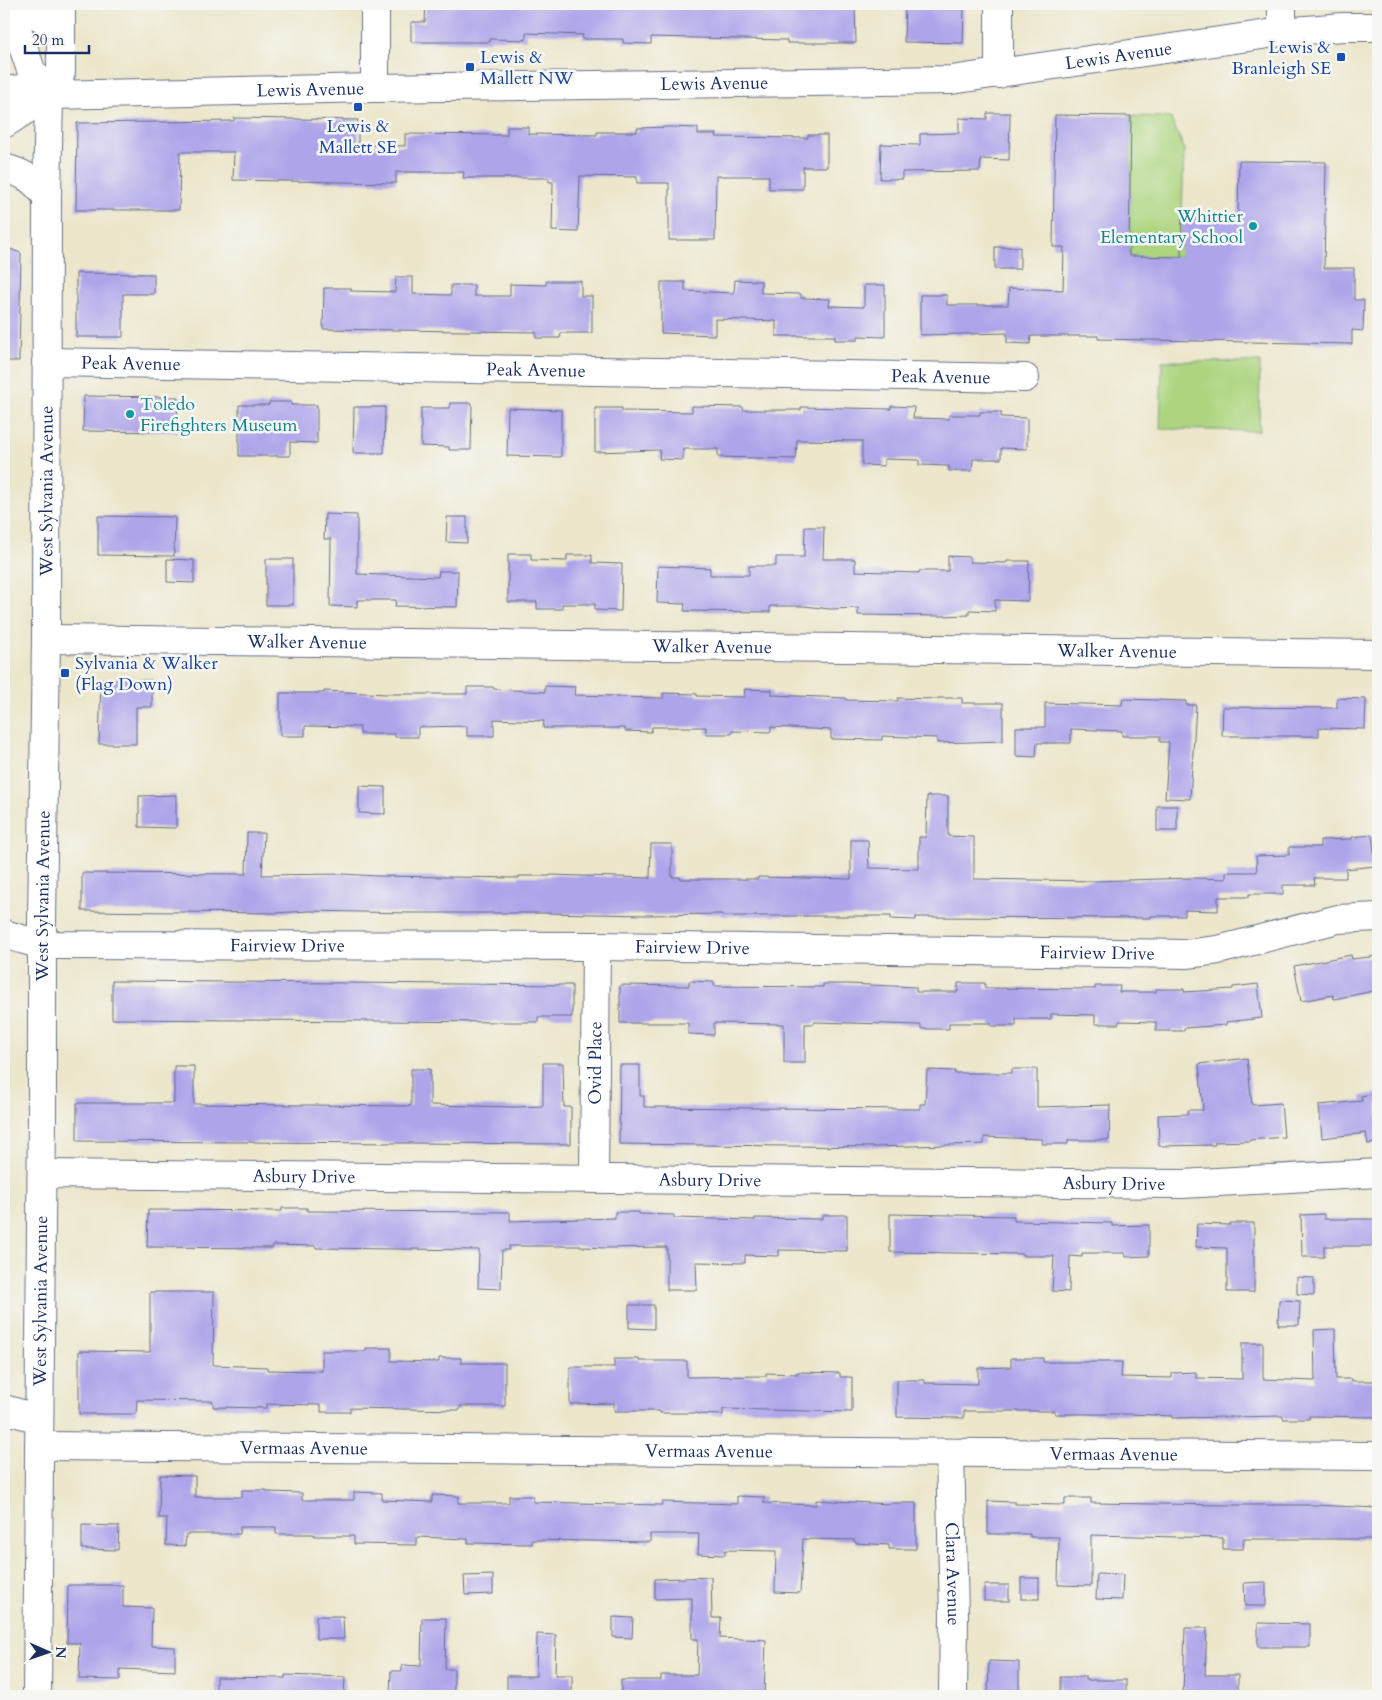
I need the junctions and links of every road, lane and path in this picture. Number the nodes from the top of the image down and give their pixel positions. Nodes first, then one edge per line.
1 (4, 4) edge
2 (12, 4) edge
3 (375, 4) edge
4 (999, 4) edge
5 (1282, 4) edge
6 (61, 17) edge
7 (4, 25) edge
8 (1378, 27) edge
9 (1282, 32) junction
10 (999, 74) junction
11 (375, 88) junction
12 (4, 91) edge
13 (49, 95) junction
14 (4, 124) edge
15 (4, 168) edge
16 (47, 198) junction
17 (46, 362) junction
18 (1024, 378) dead end
19 (46, 639) junction
20 (1378, 654) edge
21 (1378, 916) edge
22 (4, 934) edge
23 (42, 945) junction
24 (596, 946) junction
25 (1378, 1173) edge
26 (42, 1174) junction
27 (594, 1179) junction
28 (4, 1409) edge
29 (39, 1418) junction
30 (39, 1446) junction
31 (950, 1453) junction
32 (1378, 1456) edge
33 (37, 1696) edge
34 (953, 1696) edge

1 - 2 street
2 - 6 street
2 - 7 street
2 - 13 street
3 - 11 street
4 - 10 street
5 - 9 street
6 - 13 street, West Sylvania Avenue
8 - 9 street, Lewis Avenue
9 - 10 street, Lewis Avenue
10 - 11 street, Lewis Avenue
11 - 13 street, Lewis Avenue
12 - 13 street, Lewis Avenue
13 - 14 street
13 - 16 street, West Sylvania Avenue
15 - 16 street
16 - 17 street, West Sylvania Avenue
17 - 18 street, Peak Avenue
17 - 19 street, West Sylvania Avenue
19 - 20 street, Walker Avenue
19 - 23 street, West Sylvania Avenue
21 - 24 street, Fairview Drive
22 - 23 street, Fairview Drive
23 - 24 street, Fairview Drive
23 - 26 street, West Sylvania Avenue
24 - 27 street, Ovid Place
25 - 27 street, Asbury Drive
26 - 27 street, Asbury Drive
26 - 29 street, West Sylvania Avenue
28 - 29 street
29 - 30 street, West Sylvania Avenue
30 - 31 street, Vermaas Avenue
30 - 33 street, West Sylvania Avenue
31 - 32 street, Vermaas Avenue
31 - 34 street, Clara Avenue

